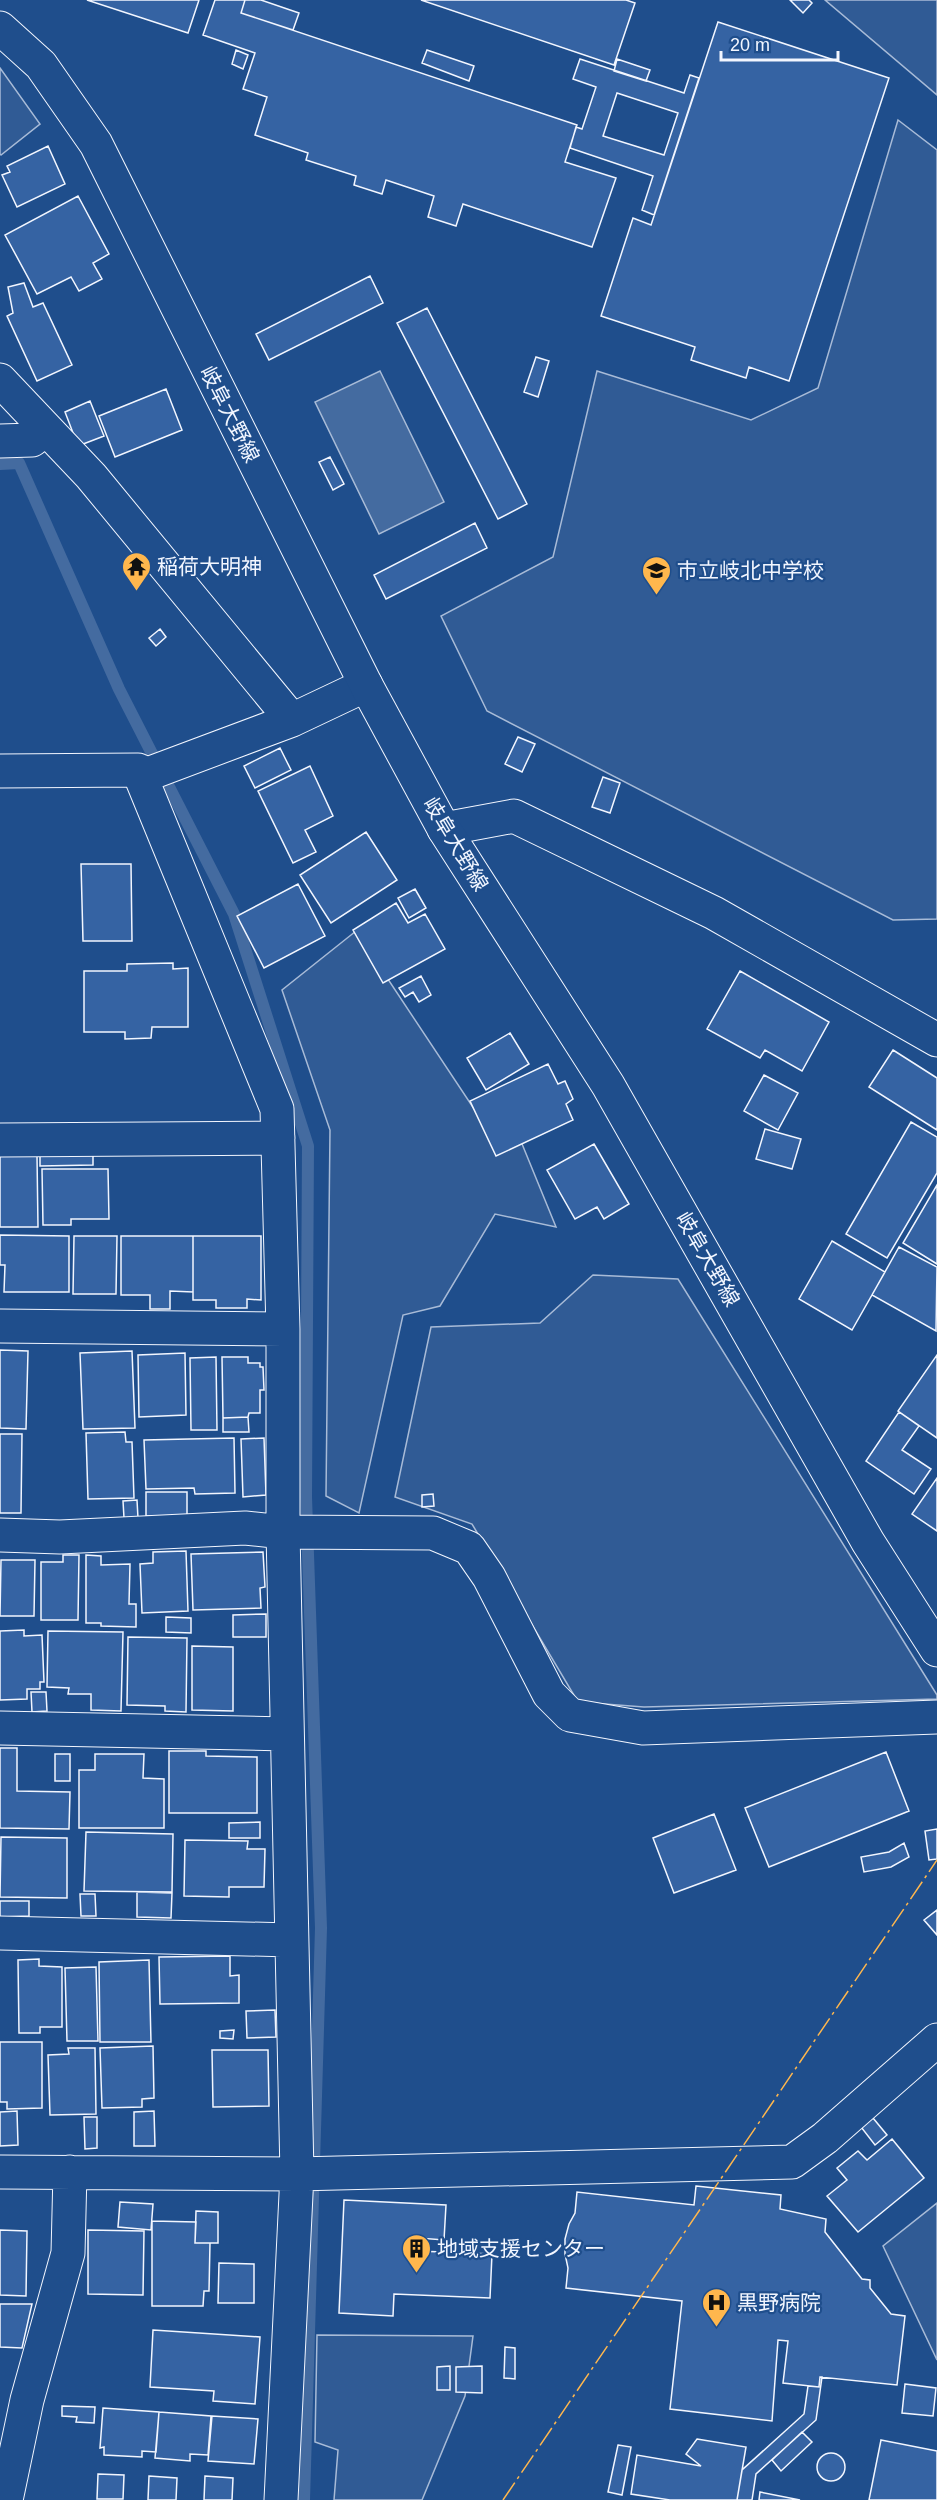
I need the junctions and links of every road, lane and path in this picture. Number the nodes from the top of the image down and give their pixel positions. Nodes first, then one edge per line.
1 (0, 28) edge
2 (0, 380) edge
3 (46, 429) junction
4 (0, 441) edge
5 (366, 685) junction
6 (292, 720) junction
7 (138, 770) junction
8 (0, 771) edge
9 (444, 829) junction
10 (937, 1040) edge
11 (278, 1138) junction
12 (0, 1140) edge
13 (0, 1326) edge
14 (282, 1329) junction
15 (283, 1532) junction
16 (0, 1535) edge
17 (937, 1650) edge
18 (937, 1717) edge
19 (0, 1728) edge
20 (287, 1734) junction
21 (0, 1933) edge
22 (291, 1940) junction
23 (937, 2040) edge
24 (0, 2172) edge
25 (70, 2172) junction
26 (297, 2174) junction
27 (13, 2400) edge
28 (6, 2500) edge
29 (280, 2500) edge

1 - 5 street, 岐阜大野線
2 - 3 street
3 - 4 street
3 - 6 street
5 - 6 street
5 - 9 street, 岐阜大野線
6 - 7 street
7 - 8 street
7 - 11 street
9 - 10 street
9 - 17 street, 岐阜大野線
11 - 12 street
11 - 14 street
13 - 14 street
14 - 15 street
15 - 16 street
15 - 18 street
15 - 20 street
19 - 20 street
20 - 22 street
21 - 22 street
22 - 26 street
23 - 26 street
24 - 25 street
25 - 26 street
25 - 27 street
26 - 29 street
27 - 28 street

